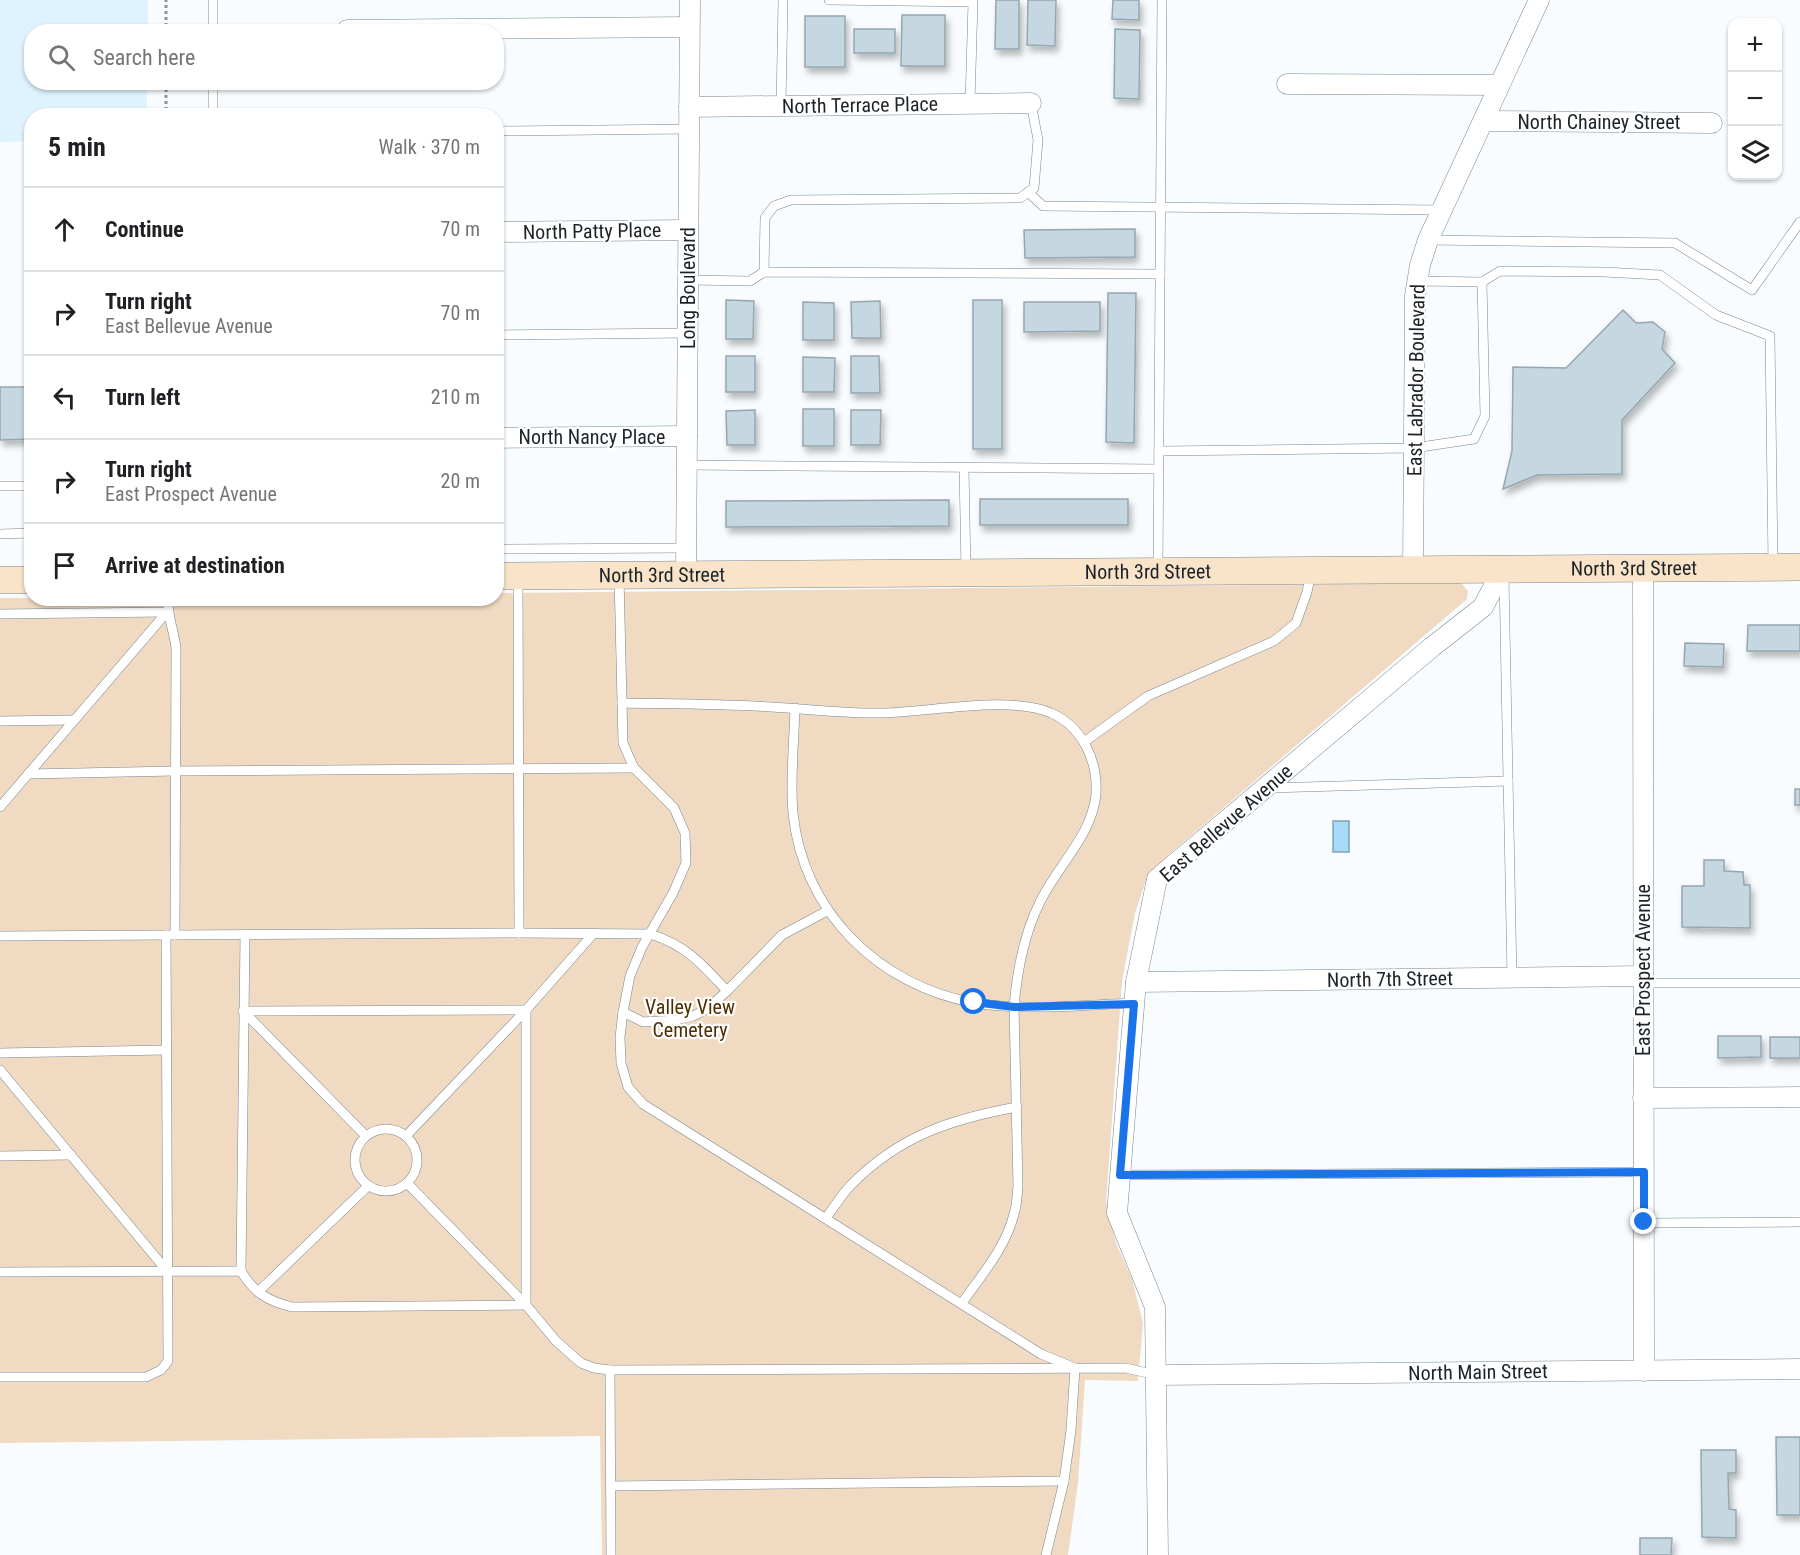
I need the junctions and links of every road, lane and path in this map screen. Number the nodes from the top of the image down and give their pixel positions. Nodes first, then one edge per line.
1 (166, 0) edge
2 (213, 0) edge
3 (690, 0) edge
4 (783, 0) edge
5 (829, 0) edge
6 (1162, 0) edge
7 (1539, 0) edge
8 (166, 24) edge
9 (213, 24) edge
10 (689, 27) junction
11 (504, 29) edge
12 (1287, 84) dead end
13 (1498, 85) junction
14 (166, 90) edge
15 (213, 90) edge
16 (1031, 103) joint
17 (970, 104) junction
18 (781, 106) junction
19 (689, 107) junction
20 (165, 108) edge
21 (213, 108) edge
22 (1485, 122) junction
23 (1713, 123) dead end
24 (689, 129) junction
25 (504, 131) edge
26 (1028, 192) junction
27 (1161, 207) junction
28 (1443, 210) junction
29 (1800, 222) edge
30 (688, 230) junction
31 (504, 232) edge
32 (1428, 240) junction
33 (764, 272) junction
34 (1160, 273) junction
35 (688, 280) junction
36 (1417, 281) junction
37 (1482, 282) junction
38 (688, 333) junction
39 (504, 335) edge
40 (687, 436) junction
41 (504, 438) edge
42 (1414, 448) junction
43 (1159, 452) junction
44 (687, 465) junction
45 (964, 468) junction
46 (1158, 470) junction
47 (0, 486) edge
48 (24, 486) edge
49 (24, 533) edge
50 (0, 534) edge
51 (687, 548) junction
52 (504, 549) edge
53 (1773, 567) junction
54 (1800, 567) edge
55 (1413, 569) junction
56 (1503, 569) junction
57 (1644, 569) junction
58 (1311, 570) junction
59 (1158, 571) junction
60 (966, 573) junction
61 (619, 575) junction
62 (686, 575) junction
63 (507, 576) edge
64 (0, 580) edge
65 (24, 580) edge
66 (167, 606) edge
67 (167, 612) junction
68 (0, 614) edge
69 (622, 703) junction
70 (795, 708) junction
71 (74, 720) junction
72 (0, 721) edge
73 (1084, 742) junction
74 (520, 768) junction
75 (634, 768) junction
76 (175, 771) junction
77 (28, 774) junction
78 (1508, 781) junction
79 (1265, 788) junction
80 (0, 807) edge
81 (827, 910) junction
82 (519, 933) junction
83 (594, 933) junction
84 (650, 934) junction
85 (171, 935) junction
86 (245, 935) junction
87 (0, 936) edge
88 (1512, 977) junction
89 (1643, 980) junction
90 (1136, 982) junction
91 (1800, 983) edge
92 (727, 992) junction
93 (1134, 1004) junction
94 (1014, 1007) junction
95 (526, 1010) junction
96 (243, 1011) junction
97 (623, 1012) junction
98 (166, 1050) junction
99 (0, 1053) edge
100 (0, 1070) edge
101 (1800, 1097) edge
102 (1643, 1098) junction
103 (1017, 1107) junction
104 (366, 1136) junction
105 (406, 1136) junction
106 (71, 1155) junction
107 (0, 1156) edge
108 (1644, 1172) junction
109 (1120, 1175) junction
110 (407, 1183) junction
111 (368, 1186) junction
112 (826, 1218) junction
113 (1644, 1222) junction
114 (1800, 1222) edge
115 (167, 1271) junction
116 (241, 1271) junction
117 (0, 1272) edge
118 (258, 1292) junction
119 (962, 1303) junction
120 (526, 1305) junction
121 (1075, 1368) junction
122 (1800, 1369) edge
123 (610, 1370) junction
124 (1644, 1371) junction
125 (1156, 1376) junction
126 (0, 1377) edge
127 (1064, 1481) junction
128 (610, 1486) junction
129 (611, 1555) edge
130 (1046, 1555) edge
131 (1158, 1555) edge

1 - 8 path
2 - 9 lane
3 - 10 street, Long Boulevard
4 - 18 lane
5 - 17 lane
6 - 27 lane
7 - 13 street, East Labrador Boulevard
10 - 11 street
10 - 19 street, Long Boulevard
12 - 13 street
13 - 22 street, East Labrador Boulevard
14 - 20 path
15 - 21 lane
16 - 17 street, North Terrace Place
16 - 26 lane
17 - 18 street, North Terrace Place
18 - 19 street, North Terrace Place
19 - 24 street, Long Boulevard
22 - 23 street, North Chainey Street
22 - 28 street, East Labrador Boulevard
24 - 25 lane
24 - 30 street, Long Boulevard
26 - 27 lane
26 - 33 lane
27 - 28 lane
27 - 34 lane
28 - 32 street, East Labrador Boulevard
29 - 32 lane
30 - 31 street, North Patty Place
30 - 35 street, Long Boulevard
32 - 36 street, East Labrador Boulevard
33 - 34 lane
33 - 35 lane
34 - 43 lane
35 - 38 street, Long Boulevard
36 - 37 lane
36 - 42 street, East Labrador Boulevard
37 - 42 lane
37 - 53 lane
38 - 39 lane
38 - 40 street, Long Boulevard
40 - 41 street, North Nancy Place
40 - 44 street, Long Boulevard
42 - 43 lane
42 - 55 street, East Labrador Boulevard
43 - 46 lane
44 - 45 lane
44 - 51 street, Long Boulevard
45 - 46 lane
45 - 60 lane
46 - 59 lane
47 - 48 lane
49 - 50 lane
51 - 52 lane
51 - 62 street, Long Boulevard
53 - 54 main road, North 3rd Street
53 - 57 main road, North 3rd Street
55 - 56 main road, North 3rd Street
55 - 58 main road, North 3rd Street
56 - 57 main road, North 3rd Street
56 - 78 lane
56 - 79 street, East Bellevue Avenue
57 - 89 street, East Prospect Avenue
58 - 59 main road, North 3rd Street
58 - 73 lane
59 - 60 main road, North 3rd Street
60 - 62 main road, North 3rd Street
61 - 62 main road, North 3rd Street
61 - 63 main road, North 3rd Street
61 - 69 lane
63 - 74 lane
64 - 65 main road
66 - 67 lane
67 - 68 lane
67 - 71 lane
67 - 76 lane
69 - 70 lane
69 - 75 lane
70 - 73 lane
70 - 81 lane
71 - 72 lane
71 - 77 lane
73 - 94 lane
74 - 75 lane
74 - 76 lane
74 - 82 lane
75 - 84 lane
76 - 77 lane
76 - 85 lane
77 - 80 lane
78 - 79 lane
78 - 88 lane
79 - 90 street, East Bellevue Avenue
81 - 92 lane
81 - 94 lane
82 - 83 lane
82 - 86 lane
83 - 84 lane
83 - 95 lane
84 - 92 lane
84 - 97 lane
85 - 86 lane
85 - 87 lane
85 - 98 lane
86 - 96 lane
88 - 89 street, North 7th Street
88 - 90 street, North 7th Street
89 - 91 lane
89 - 102 street, East Prospect Avenue
90 - 93 street, East Bellevue Avenue
92 - 97 lane
93 - 94 lane
93 - 109 street, East Bellevue Avenue
94 - 103 lane
95 - 96 lane
95 - 105 lane
95 - 120 lane
96 - 104 lane
96 - 116 lane
97 - 112 lane
98 - 99 lane
98 - 115 lane
100 - 106 lane
101 - 102 street
102 - 108 street, East Prospect Avenue
103 - 112 lane
103 - 119 lane
104 - 105 lane
104 - 111 lane
105 - 110 lane
106 - 107 lane
106 - 115 lane
108 - 109 lane
108 - 113 street, East Prospect Avenue
109 - 125 street, East Bellevue Avenue
110 - 111 lane
110 - 120 lane
111 - 118 lane
112 - 119 lane
113 - 114 lane
113 - 124 street, East Prospect Avenue
115 - 116 lane
115 - 117 lane
115 - 126 lane
116 - 118 lane
118 - 120 lane
119 - 121 lane
120 - 123 lane
121 - 123 lane
121 - 125 lane
121 - 127 lane
122 - 124 street, North Main Street
123 - 128 lane
124 - 125 street, North Main Street
125 - 131 street, East Bellevue Avenue
127 - 128 lane
127 - 130 lane
128 - 129 lane

